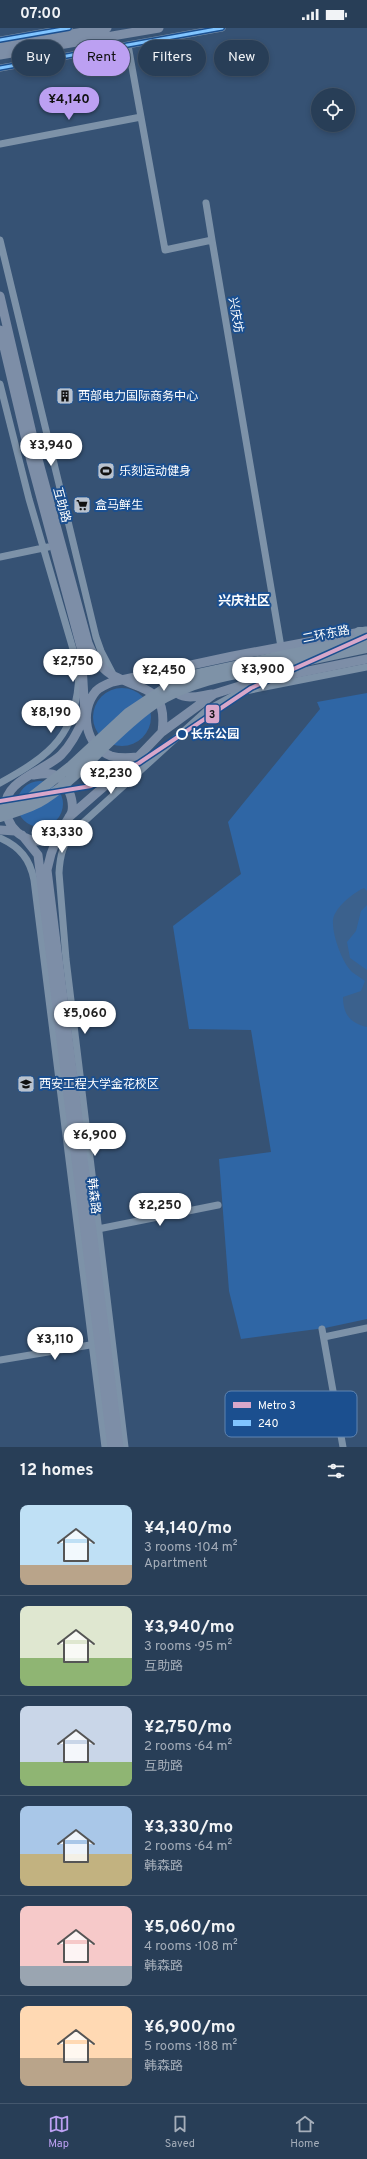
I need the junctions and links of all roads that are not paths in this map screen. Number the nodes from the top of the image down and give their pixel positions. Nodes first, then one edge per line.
1 (69, 28) edge
2 (107, 28) edge
3 (159, 28) edge
4 (222, 28) edge
5 (0, 40) edge
6 (130, 45) edge
7 (0, 46) edge
8 (0, 55) edge
9 (73, 55) edge
10 (130, 56) edge
11 (0, 68) edge
12 (141, 117) junction
13 (0, 144) edge
14 (206, 203) dead end
15 (0, 240) edge
16 (212, 240) junction
17 (0, 296) edge
18 (0, 330) edge
19 (0, 384) edge
20 (62, 494) junction
21 (48, 498) junction
22 (54, 546) junction
23 (44, 548) junction
24 (0, 557) edge
25 (365, 633) edge
26 (367, 648) edge
27 (285, 655) junction
28 (367, 659) edge
29 (200, 663) junction
30 (367, 667) edge
31 (79, 669) junction
32 (114, 676) junction
33 (124, 679) junction
34 (84, 682) junction
35 (238, 693) junction
36 (214, 694) junction
37 (85, 716) junction
38 (162, 732) junction
39 (138, 757) junction
40 (33, 775) junction
41 (0, 783) edge
42 (2, 798) edge
43 (0, 808) edge
44 (0, 817) edge
45 (69, 817) junction
46 (0, 830) edge
47 (19, 833) junction
48 (59, 833) junction
49 (0, 838) edge
50 (66, 840) junction
51 (27, 858) junction
52 (218, 1205) dead end
53 (98, 1229) junction
54 (367, 1328) edge
55 (322, 1329) dead end
56 (324, 1337) junction
57 (100, 1344) junction
58 (0, 1360) edge
59 (333, 1391) edge
60 (341, 1437) edge
61 (105, 1447) edge
62 (112, 1447) edge
63 (119, 1447) edge
64 (125, 1447) edge
65 (343, 1447) edge

1 - 5 street
2 - 7 main road
3 - 8 main road
4 - 6 street
9 - 11 street
10 - 12 street
12 - 13 street
12 - 16 street
14 - 16 street, 兴庆坊
15 - 20 street
16 - 27 street, 兴庆坊
17 - 21 main road, 互助路
18 - 22 main road, 互助路
19 - 23 street
20 - 21 main road
20 - 32 street
21 - 32 main road, 互助路
22 - 23 street
22 - 34 main road, 互助路
23 - 24 street
23 - 31 street
25 - 27 highway, 二环东路
26 - 27 highway, 二环东路
27 - 29 main road
27 - 43 highway, 二环东路, bridge
27 - 44 highway, 二环东路, bridge
28 - 36 main road
29 - 33 main road
29 - 36 main road
30 - 35 street
31 - 34 street
31 - 41 street
32 - 33 main road, 互助路
33 - 37 main road
33 - 38 main road
34 - 37 main road, 互助路
35 - 36 street
35 - 50 street
36 - 38 main road
37 - 39 main road
37 - 40 main road
38 - 39 main road
39 - 45 main road
40 - 42 main road
40 - 45 main road
42 - 47 main road
45 - 48 main road
45 - 50 street
46 - 47 main road
47 - 48 main road
47 - 49 street
47 - 51 street
47 - 57 main road, 韩森路
48 - 57 main road, 韩森路
49 - 51 street
50 - 53 street
51 - 57 street
52 - 53 street
53 - 64 street
54 - 56 street
55 - 56 street
56 - 59 street
57 - 58 street
57 - 61 street
57 - 62 main road, 韩森路
57 - 63 main road, 韩森路
60 - 65 street

